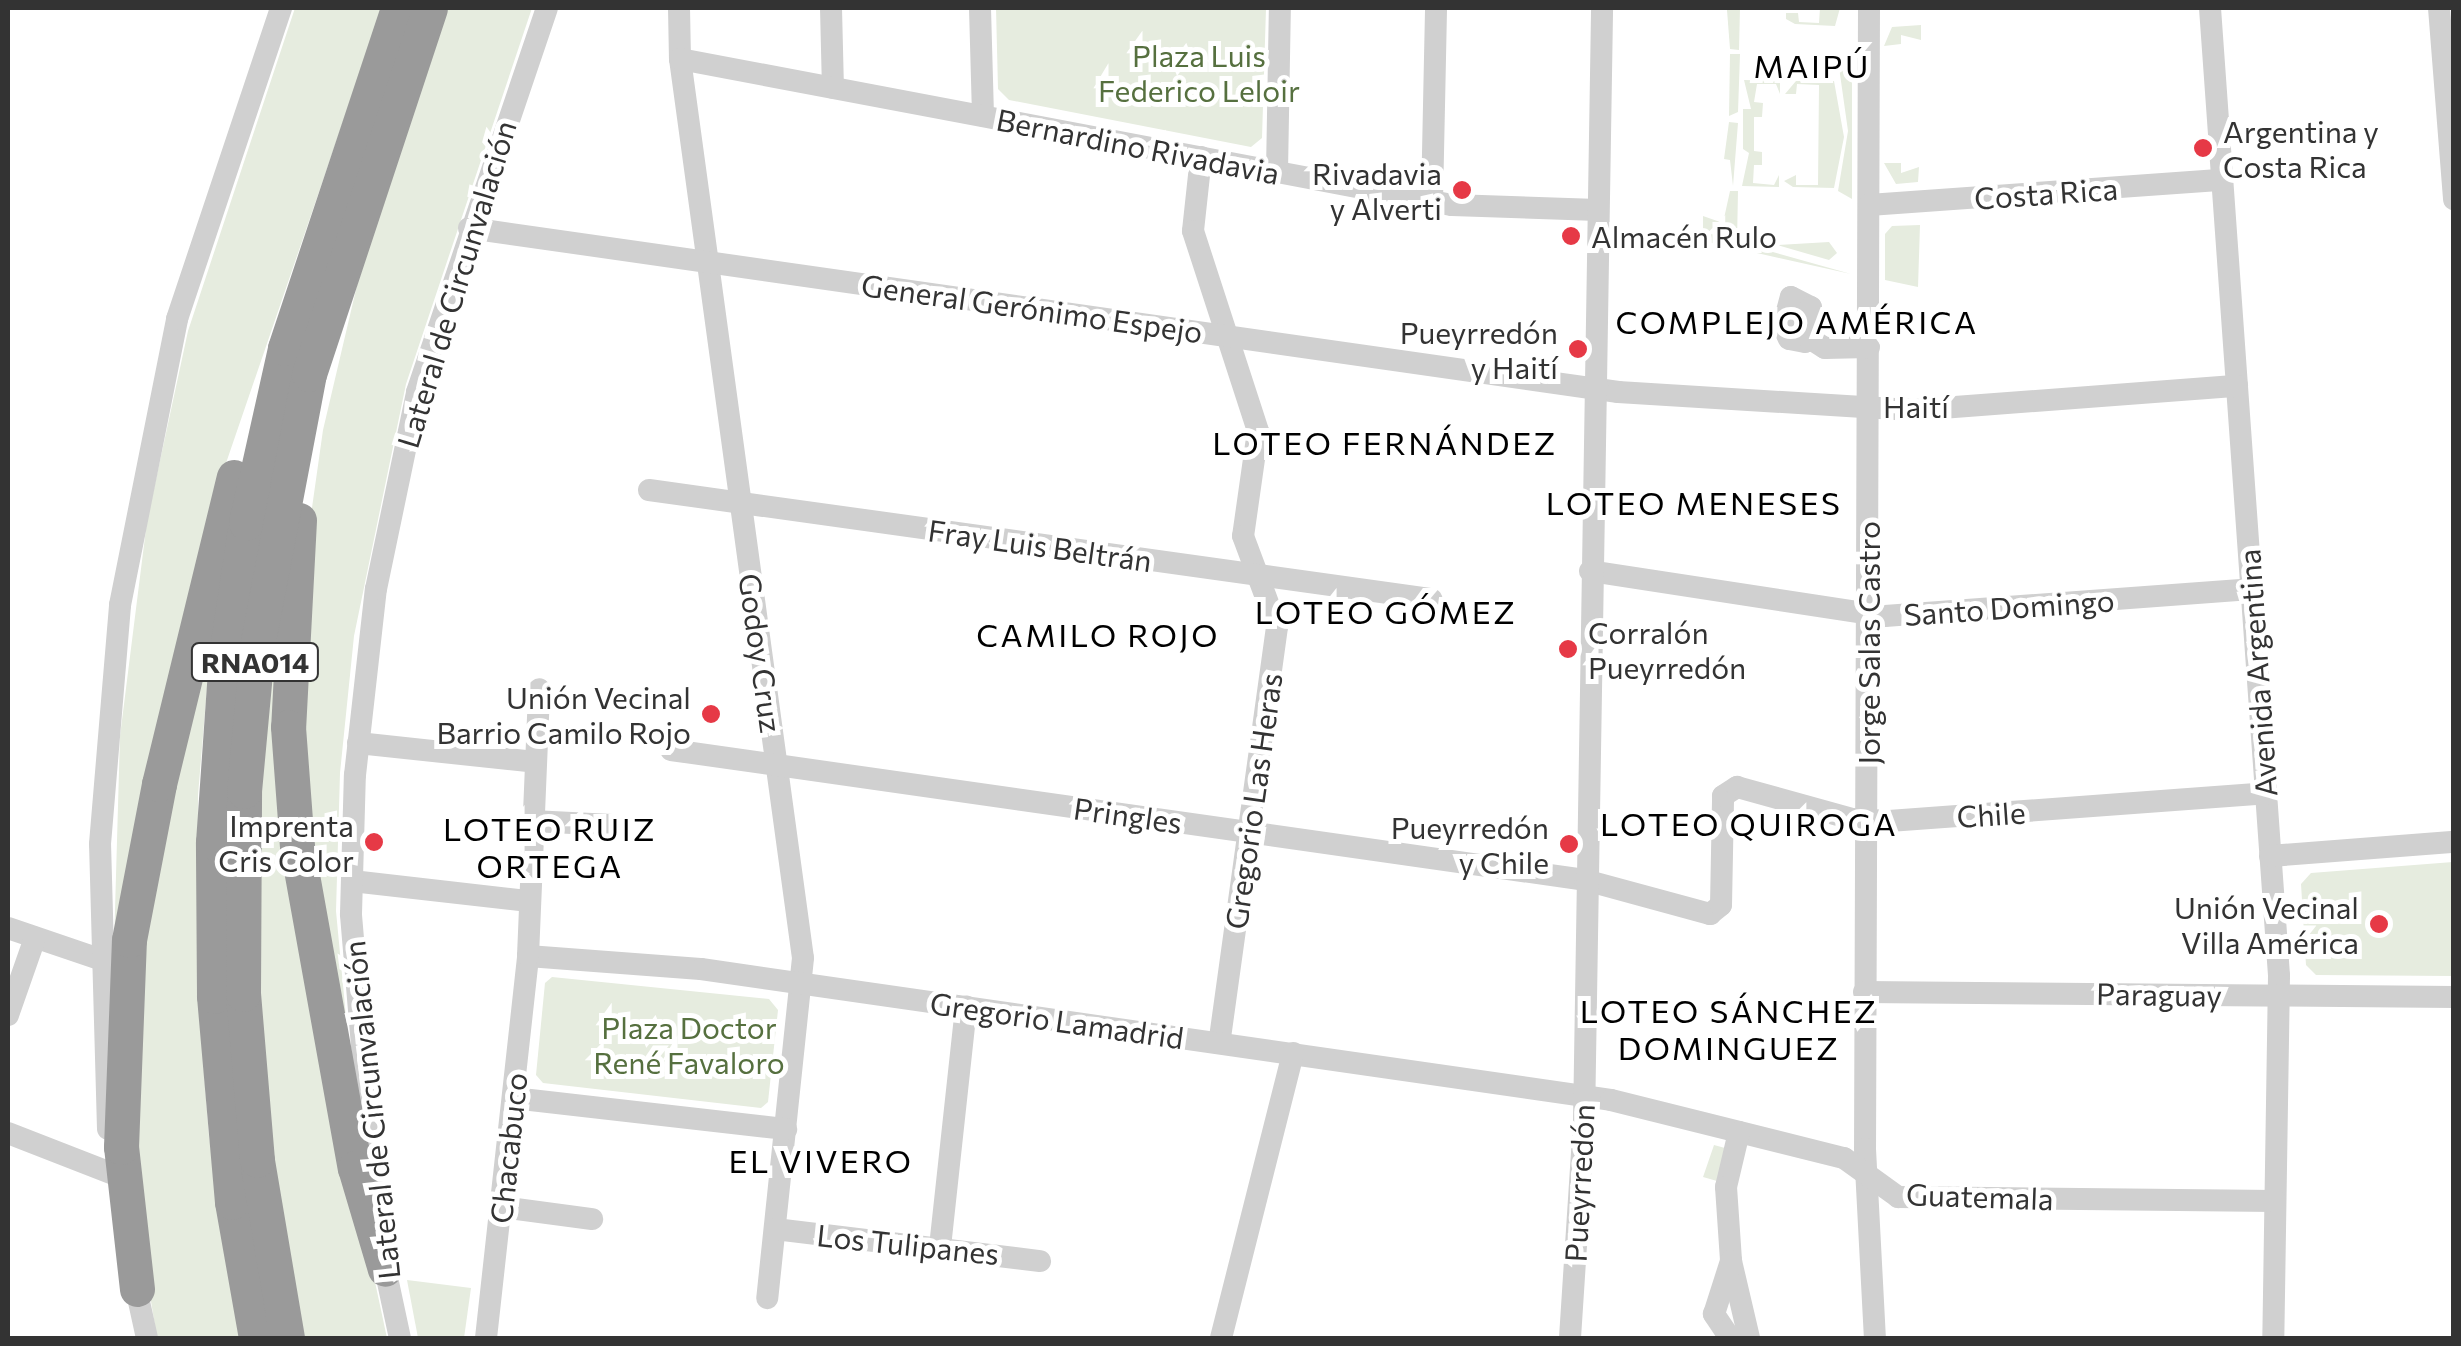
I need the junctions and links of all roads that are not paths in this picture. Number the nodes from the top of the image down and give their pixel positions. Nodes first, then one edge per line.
1 (282, 8) edge
2 (398, 8) edge
3 (430, 8) edge
4 (547, 8) edge
5 (679, 8) edge
6 (830, 8) edge
7 (980, 8) edge
8 (1280, 8) edge
9 (1436, 8) edge
10 (1602, 8) edge
11 (1869, 8) edge
12 (2210, 8) edge
13 (2439, 8) edge
14 (680, 60) junction
15 (833, 88) junction
16 (983, 116) junction
17 (1201, 157) junction
18 (1276, 172) junction
19 (2222, 180) junction
20 (2454, 200) edge
21 (1432, 201) junction
22 (1869, 205) junction
23 (1598, 210) junction
24 (352, 228) junction
25 (470, 228) junction
26 (316, 245) junction
27 (708, 262) junction
28 (1227, 336) junction
29 (1809, 338) dead end
30 (1869, 347) junction
31 (2237, 386) junction
32 (1594, 389) junction
33 (1870, 407) junction
34 (649, 490) dead end
35 (740, 502) junction
36 (1590, 571) junction
37 (1257, 574) junction
38 (2251, 589) junction
39 (1431, 598) dead end
40 (1868, 614) junction
41 (539, 689) dead end
42 (358, 742) junction
43 (670, 750) dead end
44 (535, 762) junction
45 (777, 765) junction
46 (2266, 793) junction
47 (532, 820) junction
48 (1867, 820) junction
49 (612, 826) dead end
50 (1248, 832) junction
51 (2454, 842) edge
52 (2270, 856) junction
53 (1585, 880) junction
54 (352, 881) junction
55 (527, 901) junction
56 (8, 928) edge
57 (36, 938) junction
58 (528, 956) junction
59 (99, 959) junction
60 (802, 983) junction
61 (1864, 992) junction
62 (2278, 996) junction
63 (2454, 998) edge
64 (966, 1006) junction
65 (8, 1015) edge
66 (1219, 1043) junction
67 (1293, 1054) junction
68 (1584, 1096) junction
69 (513, 1098) junction
70 (786, 1129) junction
71 (1739, 1132) junction
72 (8, 1133) edge
73 (113, 1174) junction
74 (1865, 1174) junction
75 (2275, 1201) junction
76 (502, 1207) junction
77 (592, 1220) dead end
78 (774, 1230) junction
79 (940, 1248) junction
80 (1040, 1261) dead end
81 (1731, 1261) junction
82 (385, 1269) junction
83 (766, 1298) dead end
84 (141, 1322) edge
85 (256, 1338) edge
86 (287, 1338) edge
87 (400, 1338) edge
88 (486, 1338) edge
89 (1221, 1338) edge
90 (1570, 1338) edge
91 (1730, 1338) edge
92 (1749, 1338) edge
93 (1875, 1338) edge
94 (2273, 1338) edge

1 - 59 street
2 - 26 highway, RNA014
3 - 24 highway, RNA014
4 - 25 street, Lateral de Circunvalación
5 - 14 street, Godoy Cruz
6 - 15 street
7 - 16 street
8 - 18 street
9 - 21 street
10 - 23 street, Pueyrredón
11 - 22 street, Jorge Salas Castro
12 - 19 street, Avenida Argentina
13 - 20 street
14 - 15 street, Bernardino Rivadavia
14 - 27 street, Godoy Cruz
15 - 16 street, Bernardino Rivadavia
16 - 17 street, Bernardino Rivadavia
17 - 18 street, Bernardino Rivadavia
17 - 28 street, Gregorio Las Heras
18 - 21 street, Bernardino Rivadavia
19 - 22 street, Costa Rica
19 - 31 street, Avenida Argentina
21 - 23 street, Bernardino Rivadavia
22 - 30 street, Jorge Salas Castro
23 - 32 street, Pueyrredón
24 - 82 highway
24 - 86 highway, RNA014
25 - 27 street, General Gerónimo Espejo
25 - 42 street, Lateral de Circunvalación
26 - 84 highway
26 - 85 highway, RNA014
27 - 28 street, General Gerónimo Espejo
27 - 35 street, Godoy Cruz
28 - 32 street, General Gerónimo Espejo
28 - 37 street, Gregorio Las Heras
29 - 30 street
30 - 33 street, Jorge Salas Castro
31 - 33 street, Haití
31 - 38 street, Avenida Argentina
32 - 33 street, Haití
32 - 36 street, Pueyrredón
33 - 40 street, Jorge Salas Castro
34 - 35 street, Fray Luis Beltrán
35 - 37 street, Fray Luis Beltrán
35 - 45 street, Godoy Cruz
36 - 40 street, Santo Domingo
36 - 53 street, Pueyrredón
37 - 39 street, Fray Luis Beltrán
37 - 50 street, Gregorio Las Heras
38 - 40 street, Santo Domingo
38 - 46 street, Avenida Argentina
40 - 48 street, Jorge Salas Castro
41 - 44 street, Chacabuco
42 - 44 street
42 - 54 street, Lateral de Circunvalación
43 - 45 street, Pringles
44 - 47 street, Chacabuco
45 - 50 street, Pringles
45 - 60 street, Godoy Cruz
46 - 48 street, Chile
46 - 52 street, Avenida Argentina
47 - 49 street
47 - 55 street, Chacabuco
48 - 53 street, Chile
48 - 61 street, Jorge Salas Castro
50 - 53 street, Pringles
50 - 66 street, Gregorio Las Heras
51 - 52 street
52 - 62 street, Avenida Argentina
53 - 68 street, Pueyrredón
54 - 55 street
54 - 82 street, Lateral de Circunvalación
55 - 58 street, Chacabuco
56 - 57 street
57 - 59 street
57 - 65 street
58 - 60 street, Gregorio Lamadrid
58 - 69 street, Chacabuco
59 - 73 street
60 - 64 street, Gregorio Lamadrid
60 - 70 street, Godoy Cruz
61 - 62 street, Paraguay
61 - 74 street, Jorge Salas Castro
62 - 63 street, Paraguay
62 - 75 street, Avenida Argentina
64 - 66 street, Gregorio Lamadrid
64 - 79 street
66 - 67 street, Gregorio Lamadrid
67 - 68 street, Gregorio Lamadrid
67 - 89 street
68 - 71 street, Guatemala
68 - 90 street, Pueyrredón
69 - 70 street
69 - 76 street, Chacabuco
70 - 78 street, Godoy Cruz
71 - 74 street, Guatemala
71 - 81 street
72 - 73 street
73 - 84 street
74 - 75 street, Guatemala
74 - 93 street, Jorge Salas Castro
75 - 94 street, Avenida Argentina
76 - 77 street
76 - 88 street, Chacabuco
78 - 79 street, Los Tulipanes
78 - 83 street, Godoy Cruz
79 - 80 street, Los Tulipanes
81 - 91 street
81 - 92 street
82 - 87 street, Lateral de Circunvalación

